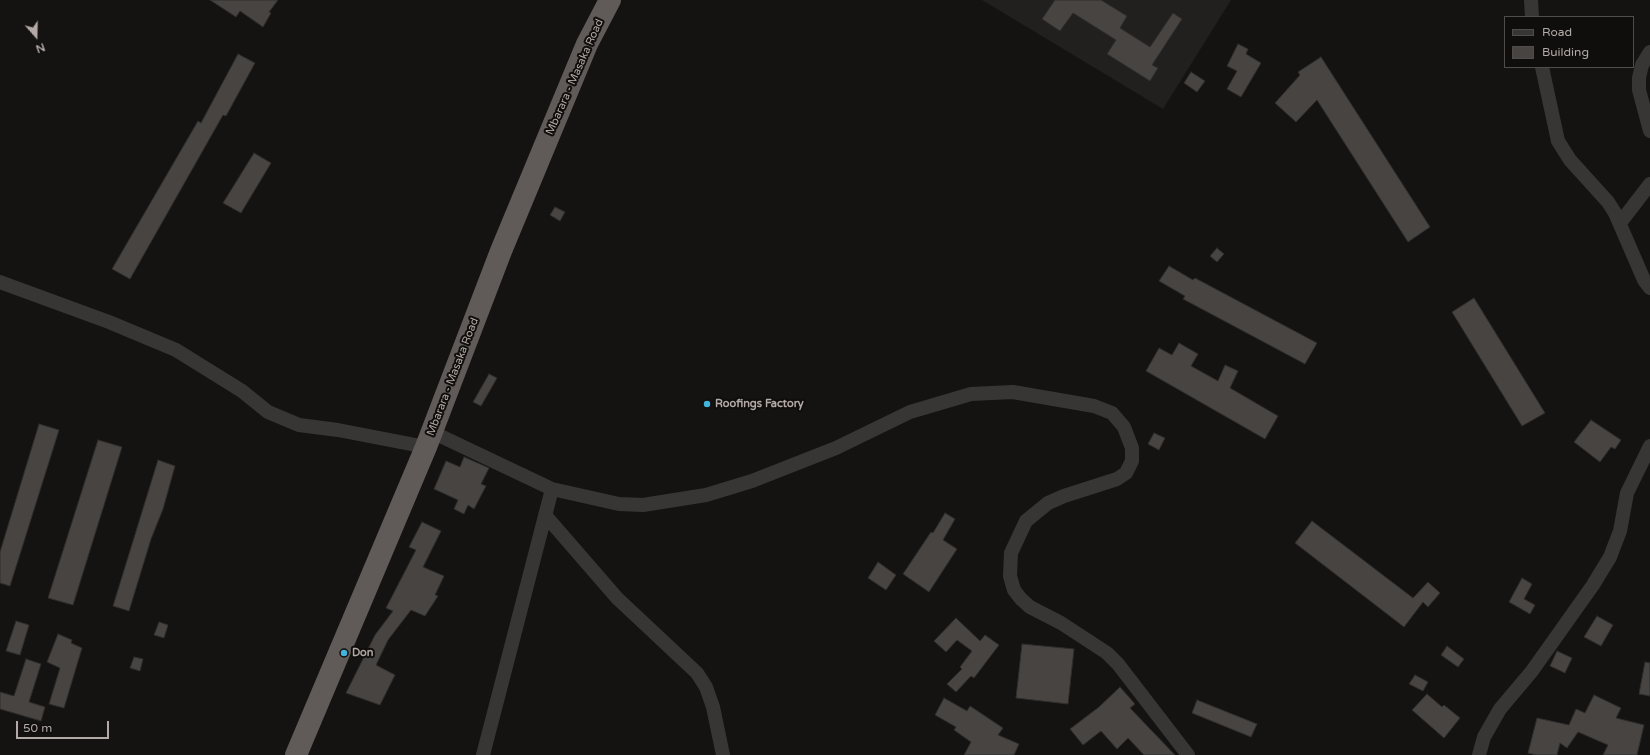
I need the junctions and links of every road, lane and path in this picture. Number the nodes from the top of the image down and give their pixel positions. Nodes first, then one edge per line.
1 (610, 0) edge
2 (1531, 0) edge
3 (1532, 16) edge
4 (1650, 52) edge
5 (1542, 68) edge
6 (1650, 131) edge
7 (1650, 184) edge
8 (1620, 223) junction
9 (0, 282) edge
10 (1650, 288) edge
11 (429, 439) junction
12 (1650, 446) edge
13 (552, 489) junction
14 (545, 515) junction
15 (296, 755) edge
16 (483, 755) edge
17 (722, 755) edge
18 (1188, 755) edge
19 (1479, 755) edge

1 - 11 highway, Mbarara - Masaka Road
2 - 3 street
4 - 6 street
5 - 8 street
7 - 8 street
8 - 10 street
9 - 11 street
11 - 13 street
11 - 15 highway, Mbarara - Masaka Road
12 - 19 street
13 - 14 street
13 - 18 street
14 - 16 street
14 - 17 street

